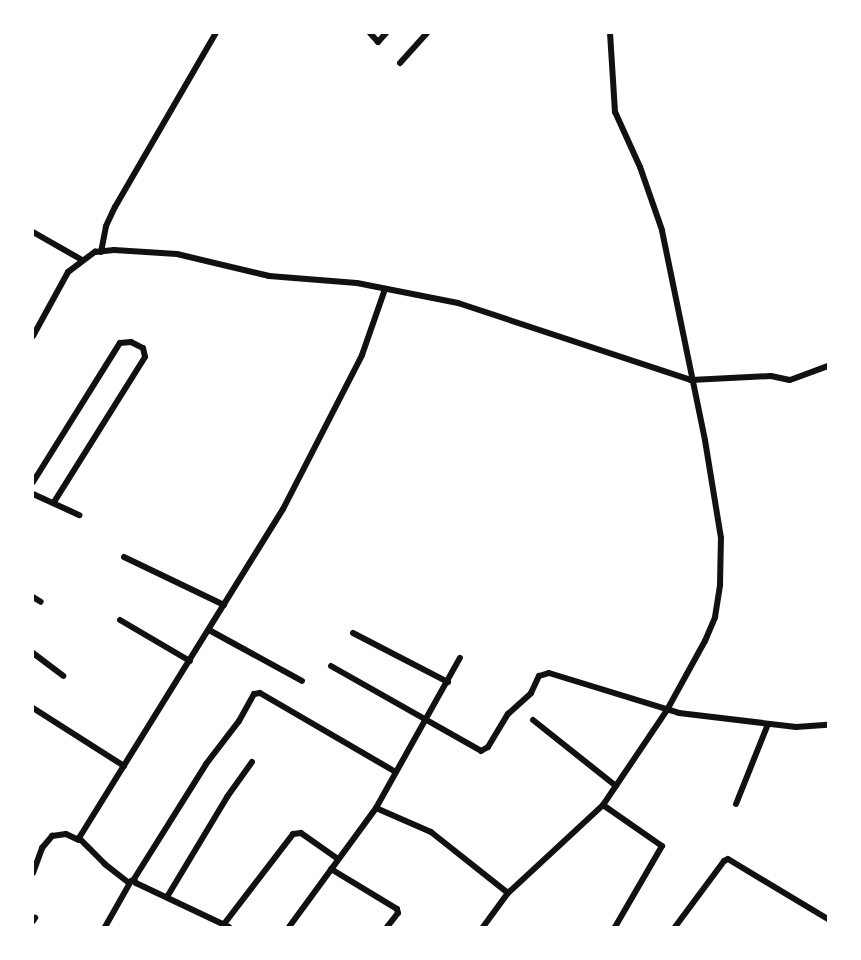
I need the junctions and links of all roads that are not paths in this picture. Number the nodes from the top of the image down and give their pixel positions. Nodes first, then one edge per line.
1 (216, 33) edge
2 (370, 33) edge
3 (386, 33) edge
4 (427, 33) edge
5 (610, 33) edge
6 (400, 63) dead end
7 (33, 232) edge
8 (101, 252) junction
9 (82, 260) junction
10 (385, 289) junction
11 (33, 336) edge
12 (828, 366) edge
13 (691, 380) junction
14 (33, 482) edge
15 (33, 494) edge
16 (54, 502) junction
17 (79, 515) dead end
18 (124, 557) dead end
19 (33, 597) edge
20 (41, 602) dead end
21 (224, 605) junction
22 (120, 620) dead end
23 (209, 630) junction
24 (353, 633) dead end
25 (33, 653) edge
26 (460, 658) dead end
27 (190, 661) junction
28 (331, 666) dead end
29 (63, 676) dead end
30 (302, 681) dead end
31 (448, 682) junction
32 (33, 708) edge
33 (667, 710) junction
34 (427, 719) junction
35 (533, 720) dead end
36 (768, 724) junction
37 (828, 725) edge
38 (252, 762) dead end
39 (124, 766) junction
40 (396, 772) junction
41 (616, 786) junction
42 (736, 804) dead end
43 (603, 805) junction
44 (376, 808) junction
45 (79, 840) junction
46 (338, 859) junction
47 (331, 869) junction
48 (33, 873) edge
49 (131, 881) junction
50 (508, 893) junction
51 (167, 897) junction
52 (828, 919) edge
53 (227, 926) edge
54 (105, 927) edge
55 (289, 927) edge
56 (387, 927) edge
57 (483, 927) edge
58 (615, 927) edge
59 (675, 927) edge

1 - 8 street
2 - 3 street
4 - 6 street
5 - 13 street
7 - 9 street
8 - 9 street
8 - 10 street
9 - 11 street
10 - 13 street
10 - 21 street
12 - 13 street
13 - 33 street
14 - 16 street
15 - 16 street
16 - 17 street
18 - 21 street
19 - 20 street
21 - 23 street
22 - 27 street
23 - 27 street
23 - 30 street
24 - 31 street
25 - 29 street
26 - 31 street
27 - 39 street
28 - 34 street
31 - 34 street
32 - 39 street
33 - 34 street
33 - 36 street
33 - 41 street
34 - 40 street
35 - 41 street
36 - 37 street
36 - 42 street
38 - 51 street
39 - 45 street
40 - 44 street
40 - 49 street
41 - 43 street
43 - 50 street
43 - 58 street
44 - 46 street
44 - 50 street
45 - 48 street
45 - 49 street
46 - 47 street
46 - 53 street
47 - 55 street
47 - 56 street
49 - 51 street
49 - 54 street
50 - 57 street
51 - 53 street
52 - 59 street

